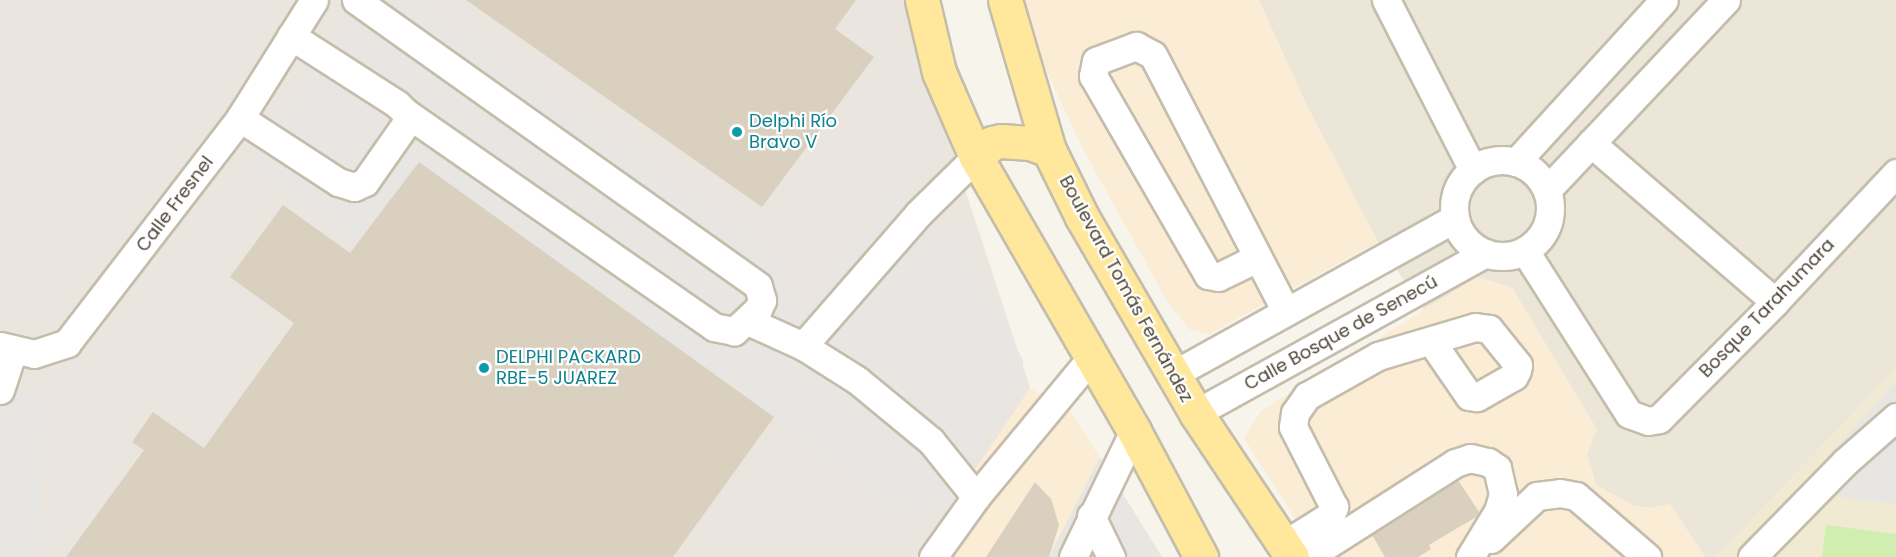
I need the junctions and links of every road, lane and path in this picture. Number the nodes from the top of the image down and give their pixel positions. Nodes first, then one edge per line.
1 (314, 0) edge
2 (356, 0) edge
3 (922, 0) edge
4 (1005, 0) edge
5 (1386, 0) edge
6 (1664, 0) edge
7 (1726, 0) edge
8 (291, 36) junction
9 (405, 112) junction
10 (240, 118) junction
11 (1592, 143) junction
12 (1049, 150) junction
13 (976, 157) junction
14 (1516, 162) junction
15 (1473, 170) junction
16 (1896, 173) edge
17 (1547, 190) junction
18 (1455, 218) junction
19 (1525, 251) junction
20 (1486, 253) junction
21 (1257, 258) junction
22 (1327, 290) junction
23 (1775, 302) junction
24 (1286, 312) junction
25 (748, 321) junction
26 (1350, 328) junction
27 (1431, 340) dead end
28 (803, 346) junction
29 (6, 349) edge
30 (1092, 357) junction
31 (1286, 364) junction
32 (1174, 374) junction
33 (0, 390) edge
34 (1307, 396) junction
35 (1196, 413) junction
36 (1896, 417) edge
37 (1134, 431) junction
38 (976, 497) junction
39 (1091, 516) junction
40 (1295, 553) edge
41 (933, 557) edge
42 (1072, 557) edge
43 (1111, 557) edge
44 (1201, 557) edge
45 (1472, 557) edge
46 (1647, 557) edge
47 (1752, 557) edge

1 - 8 street, Calle Fresnel
2 - 25 street
3 - 13 main road
4 - 12 main road, Boulevard Tomás Fernández
5 - 15 street
6 - 14 street
7 - 11 street
8 - 9 street
8 - 10 street, Calle Fresnel
9 - 10 street
9 - 25 street
10 - 29 street, Calle Fresnel
11 - 17 street
11 - 23 street
12 - 13 main road
12 - 32 main road, Boulevard Tomás Fernández
13 - 28 street
13 - 30 main road
14 - 15 street
14 - 17 street
15 - 18 street
16 - 23 street, Bosque Tarahumara
17 - 19 street
18 - 20 street
18 - 22 street
19 - 20 street
19 - 23 street, Bosque Tarahumara
20 - 26 street, Calle Bosque de Senecú
21 - 21 street
21 - 24 street
22 - 24 street
22 - 26 street
24 - 32 street
25 - 28 street
26 - 31 street, Calle Bosque de Senecú
27 - 34 street
28 - 38 street
29 - 33 street
30 - 37 main road
30 - 38 street
31 - 34 street
31 - 35 street, Calle Bosque de Senecú
32 - 35 main road, Boulevard Tomás Fernández
34 - 40 street
35 - 40 main road, Boulevard Tomás Fernández
36 - 47 street
37 - 39 street
37 - 44 main road
38 - 41 street
39 - 42 street
39 - 43 street
40 - 45 street
45 - 46 street

